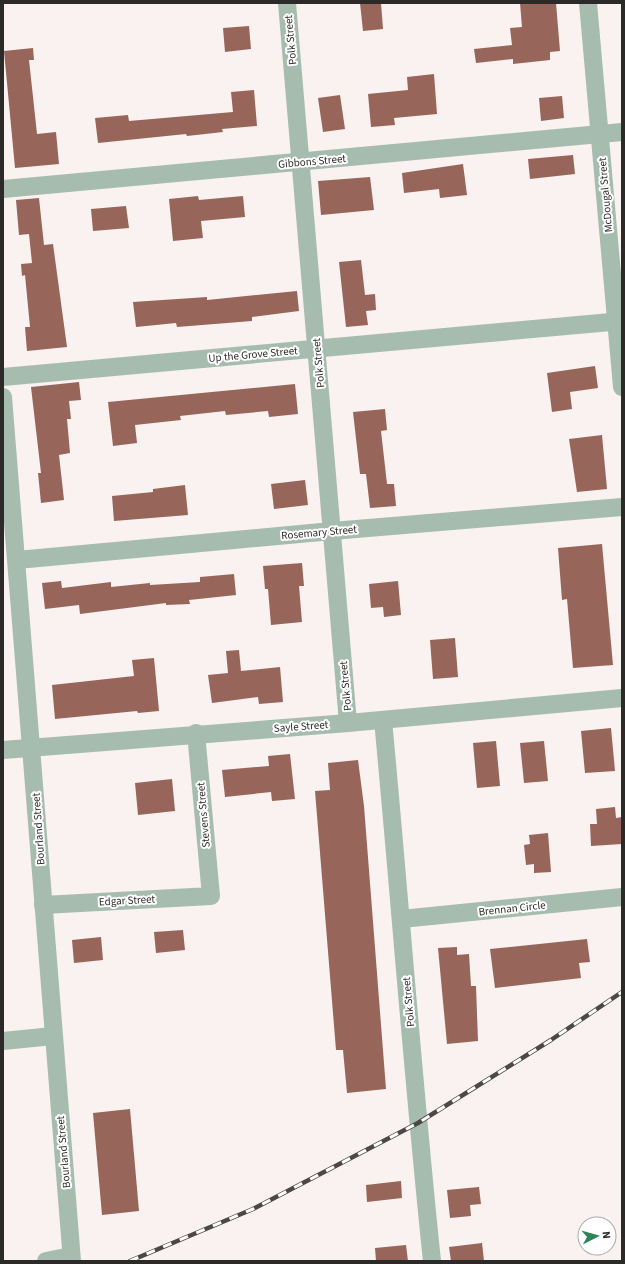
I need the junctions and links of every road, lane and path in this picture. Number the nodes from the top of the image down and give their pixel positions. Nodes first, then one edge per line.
1 (287, 3) edge
2 (588, 3) edge
3 (622, 132) edge
4 (600, 134) junction
5 (300, 162) junction
6 (3, 189) edge
7 (619, 321) edge
8 (316, 348) junction
9 (3, 377) edge
10 (622, 387) edge
11 (3, 397) edge
12 (622, 507) edge
13 (332, 531) junction
14 (17, 560) junction
15 (622, 698) edge
16 (383, 720) junction
17 (348, 723) junction
18 (196, 733) junction
19 (31, 747) junction
20 (3, 750) edge
21 (211, 896) joint
22 (622, 897) edge
23 (43, 905) junction
24 (401, 919) junction
25 (53, 1036) junction
26 (3, 1041) edge
27 (72, 1259) edge
28 (46, 1261) edge
29 (432, 1261) edge

1 - 5 street, Polk Street
2 - 4 street, McDougal Street
3 - 4 street, Gibbons Street
4 - 5 street, Gibbons Street
4 - 7 street, McDougal Street
5 - 6 street, Gibbons Street
5 - 8 street, Polk Street
7 - 8 street, Up the Grove Street
7 - 10 street, McDougal Street
8 - 9 street, Up the Grove Street
8 - 13 street, Polk Street
11 - 14 street, Bourland Street
12 - 13 street, Rosemary Street
13 - 14 street, Rosemary Street
13 - 17 street, Polk Street
14 - 19 street, Bourland Street
15 - 16 street, Sayle Street
16 - 17 street, Sayle Street
16 - 24 street, Polk Street
17 - 18 street, Sayle Street
18 - 19 street, Sayle Street
18 - 21 street, Stevens Street
19 - 20 street, Sayle Street
19 - 23 street, Bourland Street
21 - 23 street, Edgar Street
22 - 24 street, Brennan Circle
23 - 25 street, Bourland Street
24 - 29 street, Polk Street
25 - 26 street
25 - 27 street, Bourland Street
27 - 28 street

